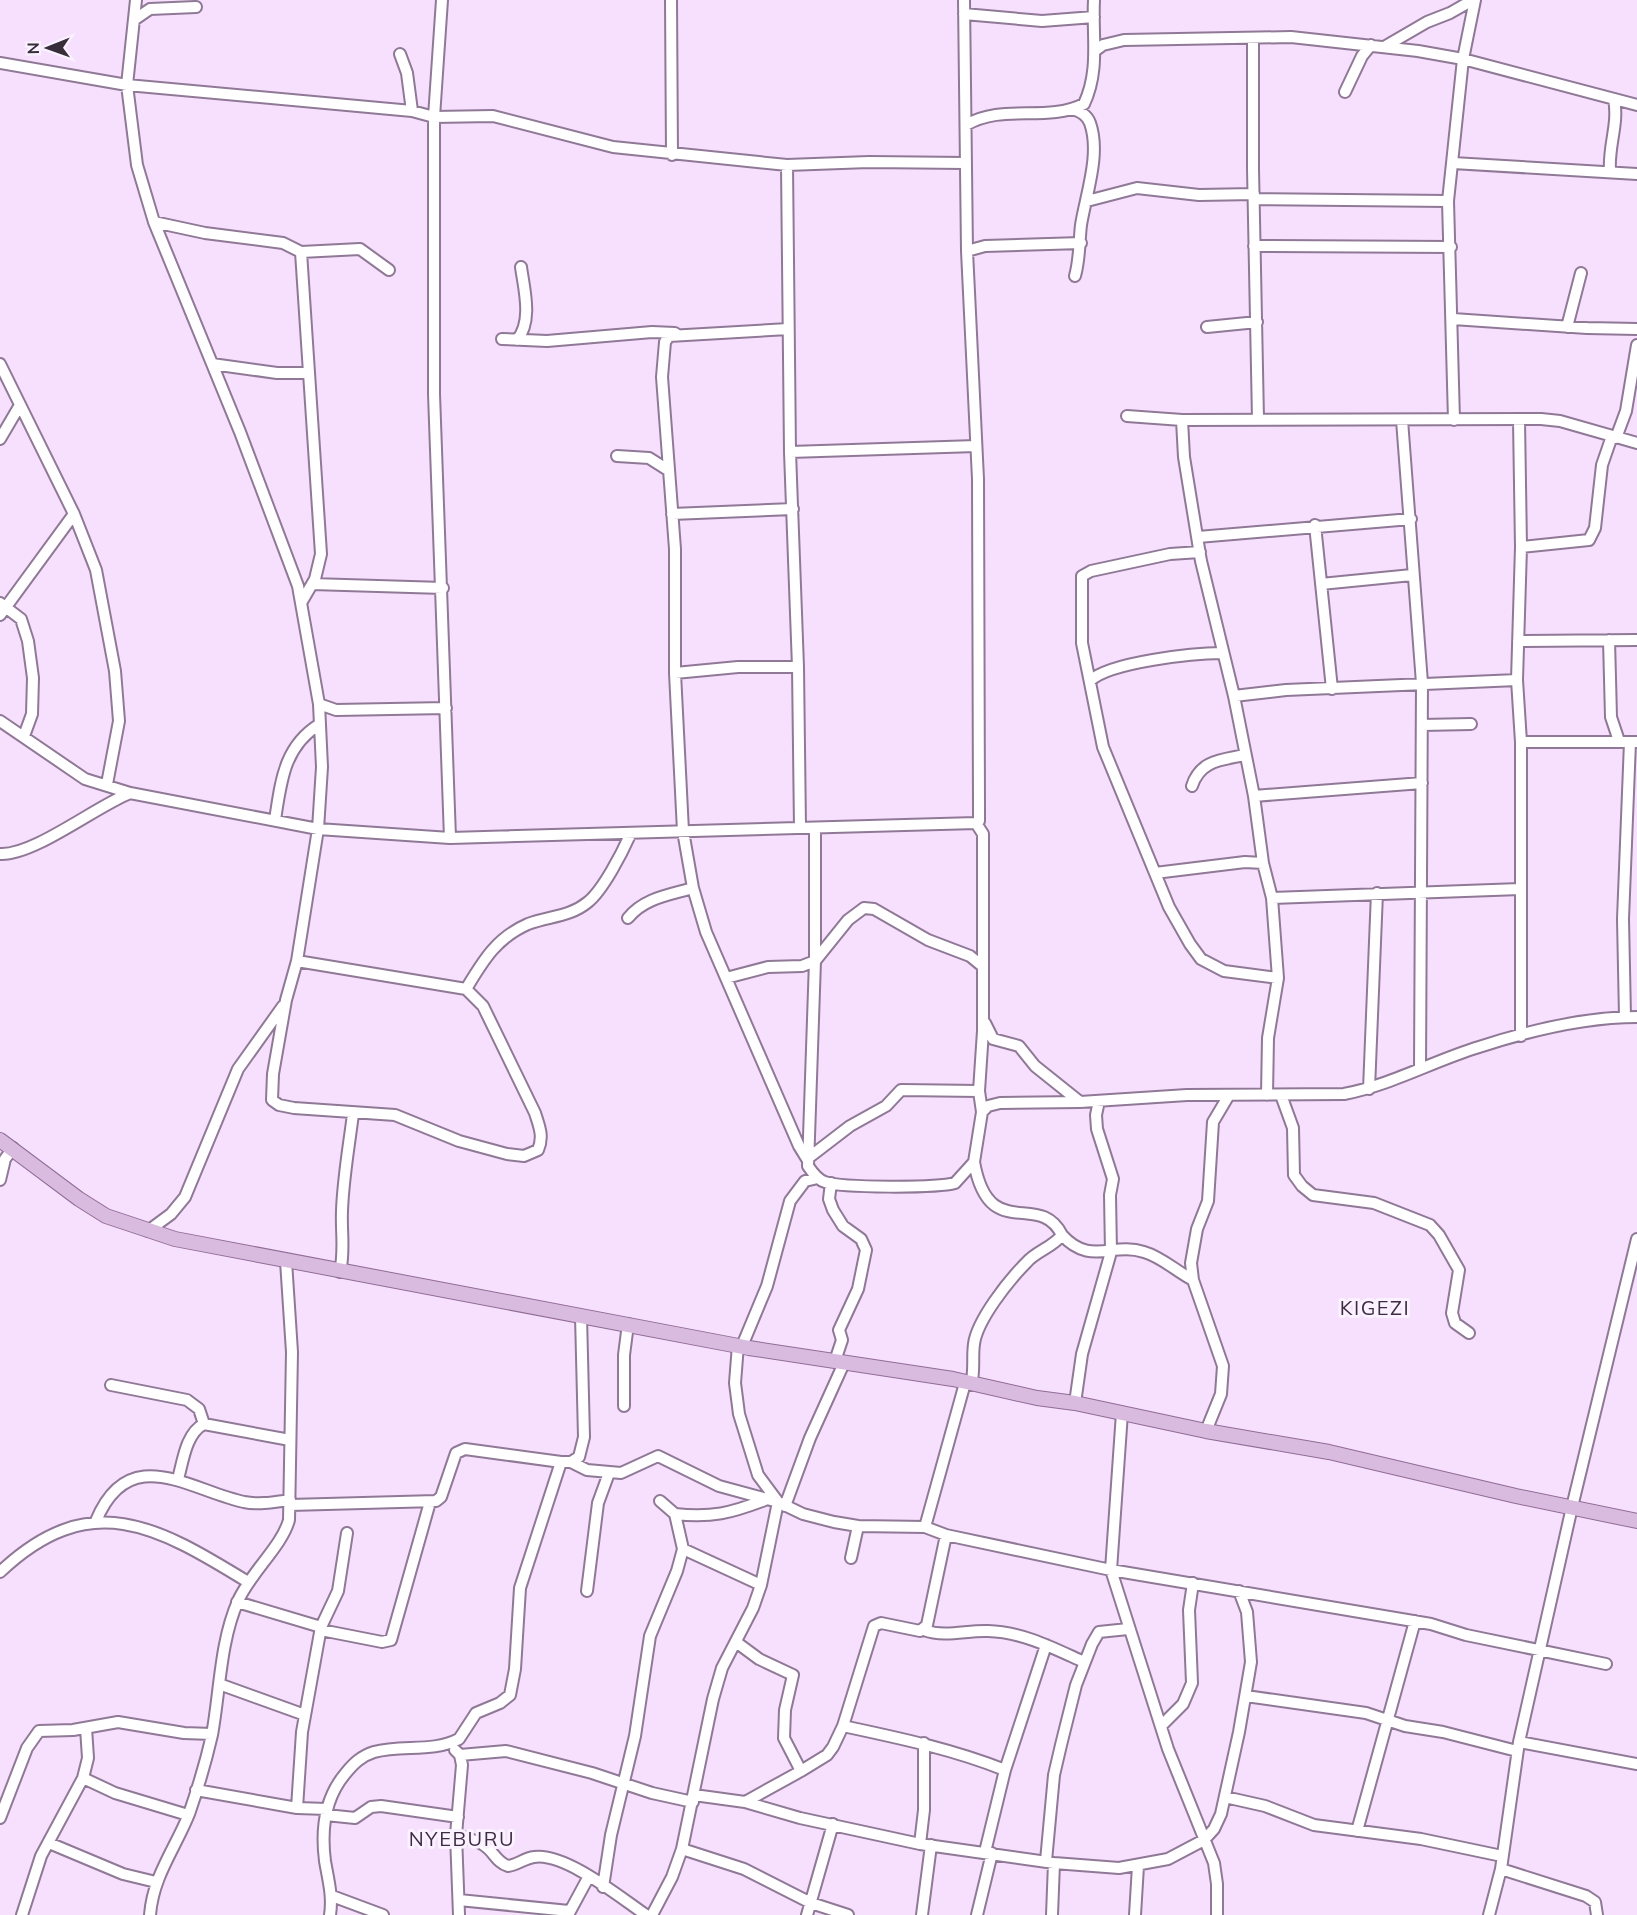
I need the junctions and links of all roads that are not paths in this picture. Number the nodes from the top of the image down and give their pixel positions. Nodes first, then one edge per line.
1 (136, 0) edge
2 (442, 0) edge
3 (671, 0) edge
4 (964, 0) edge
5 (1094, 0) edge
6 (1474, 0) edge
7 (196, 7) dead end
8 (964, 14) junction
9 (134, 20) junction
10 (1094, 22) junction
11 (1253, 38) junction
12 (1111, 42) junction
13 (1371, 45) junction
14 (1384, 47) junction
15 (1096, 50) junction
16 (400, 54) dead end
17 (1463, 59) junction
18 (0, 63) edge
19 (127, 85) junction
20 (1345, 92) dead end
21 (1614, 99) junction
22 (1637, 105) edge
23 (1073, 109) junction
24 (412, 111) junction
25 (434, 117) junction
26 (966, 125) junction
27 (672, 154) junction
28 (1453, 162) junction
29 (965, 163) junction
30 (787, 165) junction
31 (1610, 171) junction
32 (1637, 174) edge
33 (1254, 196) junction
34 (1087, 201) junction
35 (1448, 201) junction
36 (154, 222) junction
37 (1081, 243) junction
38 (1254, 246) junction
39 (1451, 247) junction
40 (967, 251) junction
41 (301, 252) junction
42 (521, 267) dead end
43 (389, 270) dead end
44 (1581, 273) dead end
45 (1075, 276) dead end
46 (1453, 319) junction
47 (1257, 322) junction
48 (1207, 327) dead end
49 (1567, 327) junction
50 (788, 329) junction
51 (1637, 329) edge
52 (677, 334) junction
53 (502, 339) dead end
54 (517, 340) junction
55 (1637, 345) edge
56 (0, 364) edge
57 (212, 364) junction
58 (309, 374) junction
59 (20, 405) junction
60 (1127, 417) dead end
61 (1258, 419) junction
62 (1182, 420) junction
63 (1401, 420) junction
64 (1454, 420) junction
65 (1520, 420) junction
66 (1614, 437) junction
67 (0, 439) edge
68 (1637, 443) edge
69 (976, 446) junction
70 (790, 452) junction
71 (617, 456) dead end
72 (668, 470) junction
73 (793, 508) junction
74 (74, 514) junction
75 (672, 514) junction
76 (1411, 519) junction
77 (1315, 525) junction
78 (1198, 537) junction
79 (1521, 547) junction
80 (1200, 552) junction
81 (1412, 575) junction
82 (312, 584) junction
83 (1322, 584) junction
84 (443, 588) junction
85 (301, 603) junction
86 (2, 608) edge
87 (1609, 640) junction
88 (1637, 640) edge
89 (1518, 641) junction
90 (1222, 653) junction
91 (798, 667) junction
92 (675, 674) junction
93 (1517, 680) junction
94 (1090, 681) junction
95 (1422, 683) junction
96 (1332, 689) junction
97 (1234, 696) junction
98 (319, 704) junction
99 (446, 708) junction
100 (0, 722) edge
101 (320, 724) junction
102 (1471, 724) dead end
103 (1422, 726) junction
104 (24, 736) junction
105 (1618, 741) junction
106 (1521, 742) junction
107 (1634, 742) edge
108 (1245, 755) junction
109 (1422, 783) junction
110 (107, 784) junction
111 (1191, 786) dead end
112 (130, 793) junction
113 (1254, 796) junction
114 (275, 820) junction
115 (976, 823) junction
116 (800, 828) junction
117 (815, 828) junction
118 (318, 829) junction
119 (683, 831) junction
120 (630, 835) junction
121 (1625, 835) junction
122 (1637, 837) edge
123 (450, 838) junction
124 (0, 854) edge
125 (1263, 863) junction
126 (1155, 873) junction
127 (693, 888) junction
128 (1520, 889) junction
129 (1421, 892) junction
130 (1377, 893) junction
131 (1272, 898) junction
132 (628, 918) dead end
133 (297, 961) junction
134 (815, 961) junction
135 (981, 965) junction
136 (726, 978) junction
137 (1278, 978) junction
138 (466, 989) junction
139 (286, 1000) junction
140 (983, 1017) junction
141 (1625, 1017) junction
142 (1637, 1017) edge
143 (1521, 1036) junction
144 (1420, 1069) junction
145 (1369, 1089) junction
146 (979, 1091) junction
147 (1229, 1095) junction
148 (1267, 1095) junction
149 (1281, 1095) junction
150 (1099, 1101) junction
151 (1080, 1102) junction
152 (982, 1112) junction
153 (353, 1114) junction
154 (0, 1140) edge
155 (13, 1148) junction
156 (807, 1160) junction
157 (974, 1162) junction
158 (818, 1178) junction
159 (0, 1180) edge
160 (831, 1184) junction
161 (148, 1231) junction
162 (1062, 1235) junction
163 (1637, 1239) edge
164 (1111, 1252) junction
165 (286, 1261) junction
166 (340, 1272) junction
167 (1193, 1280) junction
168 (581, 1316) junction
169 (628, 1324) junction
170 (1469, 1333) dead end
171 (740, 1346) junction
172 (840, 1362) junction
173 (968, 1384) junction
174 (111, 1385) dead end
175 (1075, 1403) junction
176 (624, 1406) dead end
177 (1122, 1413) junction
178 (204, 1424) junction
179 (1206, 1431) junction
180 (290, 1440) junction
181 (566, 1462) junction
182 (609, 1473) junction
183 (178, 1479) junction
184 (766, 1500) junction
185 (660, 1501) dead end
186 (290, 1502) junction
187 (430, 1502) junction
188 (781, 1504) junction
189 (1572, 1507) junction
190 (675, 1514) junction
191 (96, 1521) junction
192 (1637, 1521) edge
193 (858, 1526) junction
194 (925, 1527) junction
195 (347, 1533) dead end
196 (946, 1534) junction
197 (683, 1549) junction
198 (850, 1558) dead end
199 (1111, 1570) junction
200 (0, 1572) edge
201 (248, 1582) junction
202 (1193, 1583) junction
203 (761, 1585) junction
204 (587, 1591) dead end
205 (1239, 1591) junction
206 (237, 1602) junction
207 (1415, 1621) junction
208 (321, 1629) junction
209 (1128, 1629) junction
210 (924, 1630) junction
211 (736, 1642) junction
212 (1046, 1645) junction
213 (1541, 1649) junction
214 (1084, 1662) junction
215 (1606, 1664) dead end
216 (219, 1684) junction
217 (1246, 1696) junction
218 (305, 1715) junction
219 (1389, 1720) junction
220 (1161, 1725) junction
221 (843, 1726) junction
222 (86, 1728) junction
223 (212, 1734) junction
224 (924, 1743) junction
225 (444, 1745) junction
226 (1518, 1747) junction
227 (460, 1755) junction
228 (1637, 1764) edge
229 (1005, 1770) junction
230 (801, 1771) junction
231 (83, 1778) junction
232 (624, 1785) junction
233 (196, 1790) junction
234 (1225, 1797) junction
235 (694, 1799) junction
236 (745, 1802) junction
237 (297, 1808) junction
238 (326, 1812) junction
239 (188, 1815) junction
240 (458, 1816) junction
241 (0, 1818) edge
242 (833, 1824) junction
243 (1357, 1831) junction
244 (456, 1835) junction
245 (1204, 1840) junction
246 (49, 1844) junction
247 (926, 1844) junction
248 (682, 1849) junction
249 (988, 1852) junction
250 (1502, 1856) junction
251 (1050, 1862) junction
252 (1138, 1866) junction
253 (1501, 1869) junction
254 (588, 1878) junction
255 (156, 1882) junction
256 (603, 1887) junction
257 (332, 1896) junction
258 (459, 1900) junction
259 (811, 1903) junction
260 (568, 1913) edge
261 (654, 1914) edge
262 (22, 1915) edge
263 (150, 1915) edge
264 (330, 1915) edge
265 (383, 1915) edge
266 (459, 1915) edge
267 (807, 1915) edge
268 (848, 1915) edge
269 (922, 1915) edge
270 (977, 1915) edge
271 (1052, 1915) edge
272 (1135, 1915) edge
273 (1217, 1915) edge
274 (1489, 1915) edge
275 (1597, 1915) edge

1 - 9 street
2 - 25 street
3 - 27 street
4 - 8 street
5 - 10 street
6 - 14 street
6 - 17 street
7 - 9 street
8 - 10 street
8 - 26 street
9 - 19 street
10 - 12 street
10 - 15 street
11 - 12 street
11 - 13 street
11 - 33 street
12 - 15 street
13 - 14 street
13 - 20 street
14 - 17 street
15 - 23 street
16 - 24 street
17 - 21 street
17 - 28 street
18 - 19 street
19 - 24 street
19 - 36 street
21 - 22 street
21 - 31 street
23 - 26 street
23 - 34 street
24 - 25 street
25 - 27 street
25 - 84 street
26 - 29 street
27 - 30 street
28 - 31 street
28 - 35 street
29 - 30 street
29 - 40 street
30 - 50 street
31 - 32 street
33 - 34 street
33 - 35 street
33 - 38 street
34 - 37 street
35 - 39 street
36 - 41 street
36 - 57 street
37 - 40 street
37 - 45 street
38 - 39 street
38 - 47 street
39 - 46 street
40 - 69 street
41 - 43 street
41 - 58 street
42 - 54 street
44 - 49 street
46 - 49 street
46 - 64 street
47 - 48 street
47 - 61 street
49 - 51 street
50 - 52 street
50 - 70 street
52 - 54 street
52 - 72 street
53 - 54 street
55 - 66 street
56 - 59 street
57 - 58 street
57 - 85 street
58 - 82 street
59 - 67 street
59 - 74 street
60 - 62 street
61 - 62 street
61 - 63 street
62 - 78 street
63 - 64 street
63 - 76 street
64 - 65 street
65 - 66 street
65 - 79 street
66 - 68 street
66 - 79 street
69 - 70 street
69 - 115 street
70 - 73 street
71 - 72 street
72 - 75 street
73 - 75 street
73 - 91 street
74 - 86 street
74 - 110 street
75 - 92 street
76 - 77 street
76 - 81 street
77 - 78 street
77 - 83 street
78 - 80 street
79 - 89 street
80 - 90 street
80 - 94 street
81 - 83 street
81 - 95 street
82 - 84 street
82 - 85 street
83 - 96 street
84 - 99 street
85 - 98 street
86 - 104 street
87 - 88 street
87 - 89 street
87 - 105 street
89 - 93 street
90 - 94 street
90 - 97 street
91 - 92 street
91 - 116 street
92 - 119 street
93 - 95 street
93 - 106 street
94 - 126 street
95 - 96 street
95 - 103 street
96 - 97 street
97 - 108 street
98 - 99 street
98 - 101 street
99 - 123 street
100 - 104 street
101 - 114 street
101 - 118 street
102 - 103 street
103 - 109 street
104 - 110 street
105 - 106 street
105 - 107 street
106 - 128 street
107 - 121 street
108 - 111 street
108 - 113 street
109 - 113 street
109 - 129 street
110 - 112 street
112 - 114 street
112 - 124 street
113 - 125 street
114 - 118 street
115 - 117 street
115 - 135 street
116 - 117 street
116 - 119 street
117 - 134 street
118 - 123 street
118 - 133 street
119 - 120 street
119 - 127 street
120 - 123 street
120 - 138 street
121 - 122 street
121 - 141 street
125 - 126 street
125 - 131 street
126 - 137 street
127 - 132 street
127 - 136 street
128 - 129 street
128 - 143 street
129 - 130 street
129 - 144 street
130 - 131 street
130 - 145 street
131 - 137 street
133 - 138 street
133 - 139 street
134 - 135 street
134 - 136 street
134 - 156 street
135 - 140 street
136 - 156 street
137 - 148 street
138 - 153 street
139 - 153 street
139 - 161 street
140 - 146 street
140 - 151 street
141 - 142 street
141 - 143 street
143 - 144 street
144 - 145 street
145 - 149 street
146 - 152 street
146 - 156 street
147 - 148 street
147 - 150 street
147 - 167 street
148 - 149 street
149 - 170 street
150 - 151 street
150 - 164 street
151 - 152 street
152 - 157 street
153 - 166 street
154 - 155 main road
155 - 159 street
155 - 161 main road
156 - 158 street
157 - 160 street
157 - 162 street
158 - 160 street
158 - 171 street
160 - 172 street
161 - 165 main road
162 - 164 street
162 - 173 street
163 - 189 street
164 - 167 street
164 - 175 street
165 - 166 main road
165 - 180 street
166 - 168 main road
167 - 179 street
168 - 169 main road
168 - 181 street
169 - 171 main road
169 - 176 street
171 - 172 main road
171 - 188 street
172 - 173 main road
172 - 188 street
173 - 175 main road
173 - 194 street
174 - 178 street
175 - 177 main road
177 - 179 main road
177 - 199 street
178 - 180 street
178 - 183 street
179 - 189 main road
180 - 186 street
181 - 182 street
181 - 187 street
181 - 225 street
182 - 184 street
182 - 204 street
183 - 186 street
183 - 191 street
184 - 188 street
184 - 190 street
185 - 190 street
186 - 187 street
186 - 201 street
187 - 208 street
188 - 193 street
188 - 203 street
189 - 192 main road
189 - 213 street
190 - 197 street
191 - 200 street
191 - 201 street
193 - 194 street
193 - 198 street
194 - 196 street
195 - 208 street
196 - 199 street
196 - 210 street
197 - 203 street
197 - 232 street
199 - 202 street
199 - 209 street
201 - 206 street
202 - 205 street
202 - 220 street
203 - 211 street
205 - 207 street
205 - 217 street
206 - 208 street
206 - 216 street
207 - 213 street
207 - 219 street
208 - 218 street
209 - 214 street
209 - 220 street
210 - 212 street
210 - 221 street
211 - 230 street
211 - 235 street
212 - 214 street
212 - 229 street
213 - 215 street
213 - 226 street
214 - 251 street
216 - 218 street
216 - 223 street
217 - 219 street
217 - 234 street
218 - 237 street
219 - 226 street
219 - 243 street
220 - 245 street
221 - 224 street
221 - 230 street
222 - 223 street
222 - 231 street
222 - 241 street
223 - 233 street
224 - 229 street
224 - 247 street
225 - 227 street
225 - 238 street
226 - 228 street
226 - 250 street
227 - 232 street
227 - 240 street
229 - 249 street
230 - 236 street
231 - 239 street
231 - 246 street
232 - 235 street
232 - 256 street
233 - 237 street
233 - 239 street
234 - 243 street
234 - 245 street
235 - 236 street
235 - 248 street
236 - 242 street
237 - 238 street
238 - 240 street
238 - 257 street
239 - 255 street
240 - 244 street
242 - 247 street
242 - 259 street
243 - 250 street
244 - 254 street
244 - 258 street
245 - 252 street
245 - 273 street
246 - 255 street
246 - 262 street
247 - 249 street
247 - 269 street
248 - 259 street
248 - 261 street
249 - 251 street
249 - 270 street
250 - 253 street
251 - 252 street
251 - 271 street
252 - 272 street
253 - 274 street
253 - 275 street
254 - 256 street
254 - 260 street
255 - 263 street
256 - 261 street
257 - 264 street
257 - 265 street
258 - 260 street
258 - 266 street
259 - 267 street
259 - 268 street

